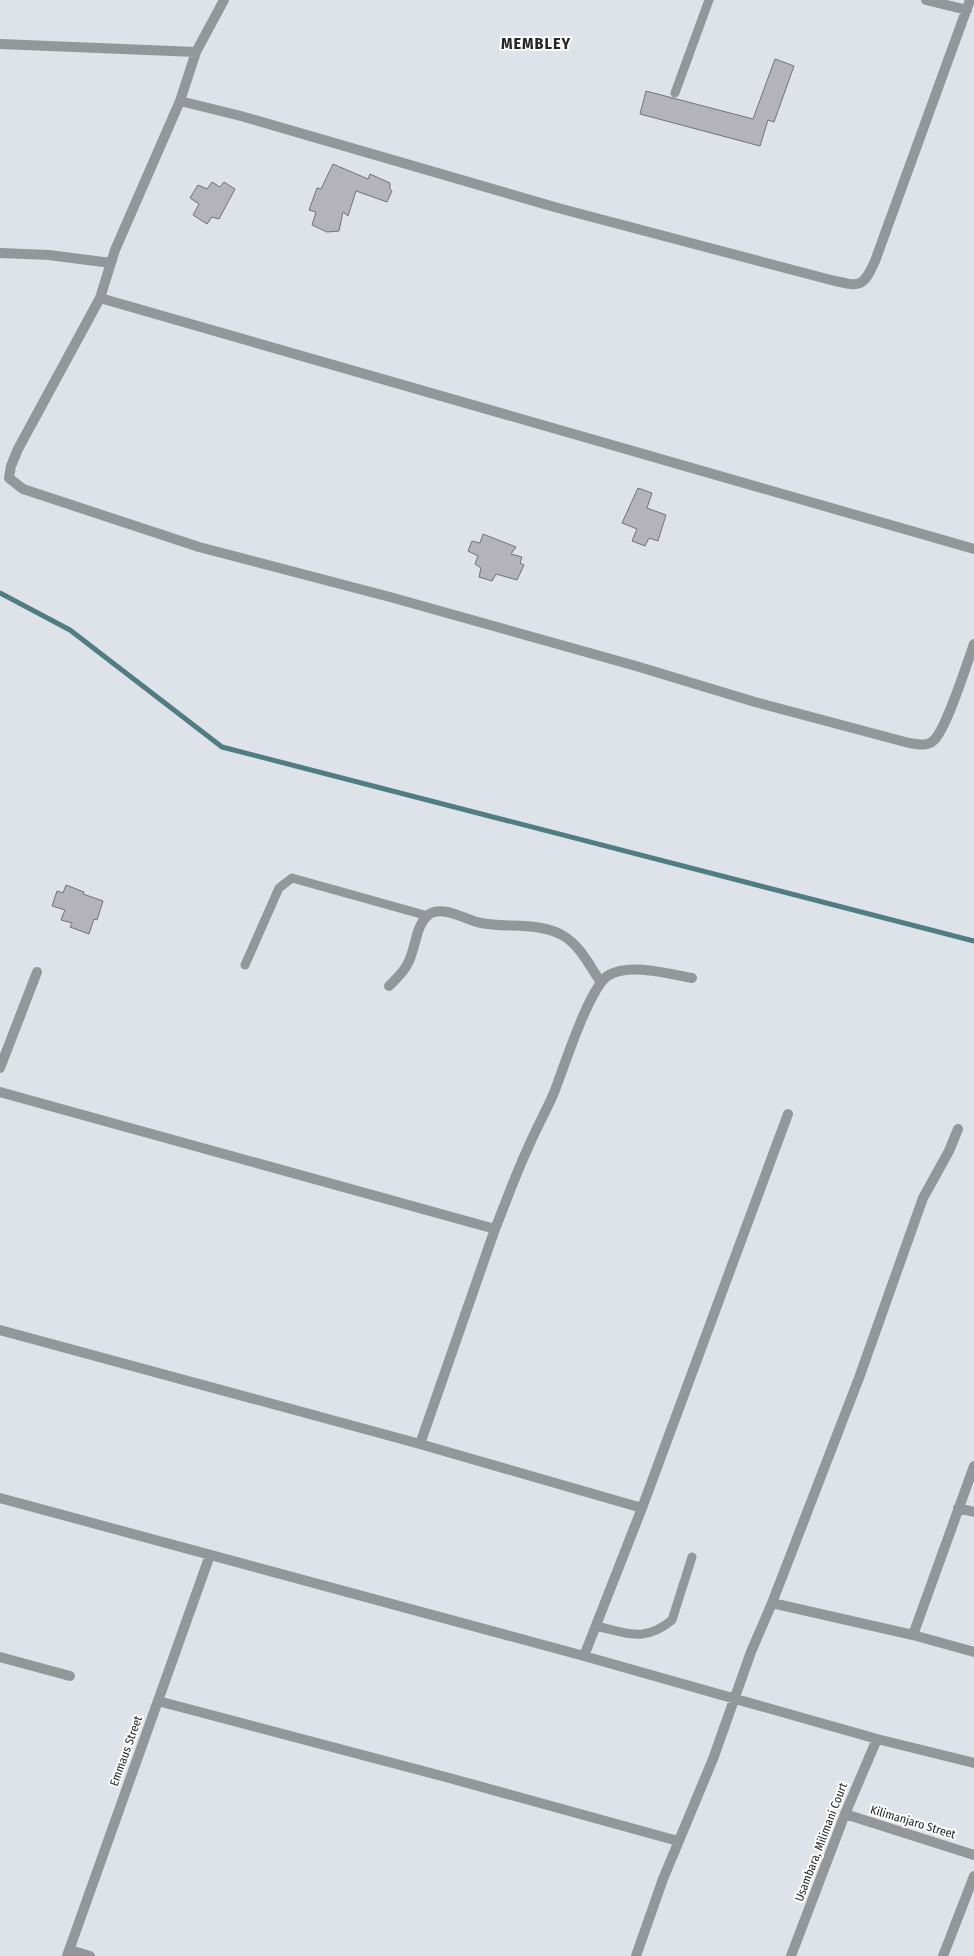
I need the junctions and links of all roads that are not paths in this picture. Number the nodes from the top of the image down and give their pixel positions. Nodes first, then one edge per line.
1 (224, 0) edge
2 (709, 0) edge
3 (926, 0) edge
4 (969, 5) edge
5 (0, 44) edge
6 (196, 52) junction
7 (675, 93) dead end
8 (180, 101) junction
9 (0, 253) edge
10 (111, 263) junction
11 (100, 298) junction
12 (974, 549) edge
13 (974, 644) edge
14 (428, 916) junction
15 (245, 964) dead end
16 (37, 972) dead end
17 (692, 978) dead end
18 (600, 981) junction
19 (388, 986) dead end
20 (0, 1068) edge
21 (0, 1092) edge
22 (788, 1114) dead end
23 (958, 1129) dead end
24 (495, 1229) junction
25 (0, 1330) edge
26 (420, 1444) junction
27 (974, 1466) edge
28 (0, 1498) edge
29 (642, 1508) junction
30 (958, 1508) junction
31 (974, 1512) edge
32 (210, 1556) junction
33 (692, 1557) dead end
34 (772, 1603) junction
35 (596, 1626) junction
36 (913, 1635) junction
37 (974, 1652) edge
38 (584, 1656) junction
39 (0, 1657) edge
40 (70, 1676) dead end
41 (735, 1699) junction
42 (158, 1701) junction
43 (877, 1739) junction
44 (974, 1763) edge
45 (845, 1814) junction
46 (678, 1841) junction
47 (974, 1855) edge
48 (974, 1876) edge
49 (68, 1953) edge
50 (90, 1956) edge
51 (636, 1956) edge
52 (791, 1956) edge
53 (943, 1956) edge

1 - 6 street
2 - 7 lane
3 - 4 street
4 - 8 street
5 - 6 street
6 - 8 street
8 - 10 street
9 - 10 street
10 - 11 street
11 - 12 street
11 - 13 street
14 - 15 lane
14 - 18 street
14 - 19 street
16 - 20 street
17 - 18 street
18 - 24 street
21 - 24 street
22 - 29 street
23 - 34 street
24 - 26 street
25 - 26 street
26 - 29 street
27 - 30 street
28 - 32 street
29 - 35 street
30 - 31 street
30 - 36 street
32 - 38 street
32 - 42 street, Emmaus Street
33 - 35 lane
34 - 36 street
34 - 41 street
35 - 38 street
36 - 37 street
38 - 41 street
39 - 40 street
41 - 43 street
41 - 46 street
42 - 46 street
42 - 49 street, Emmaus Street
43 - 44 street
43 - 45 street, Usambara, Milimani Court
45 - 47 street, Kilimanjaro Street
45 - 52 street, Usambara, Milimani Court
46 - 51 street
48 - 53 street
49 - 50 street

